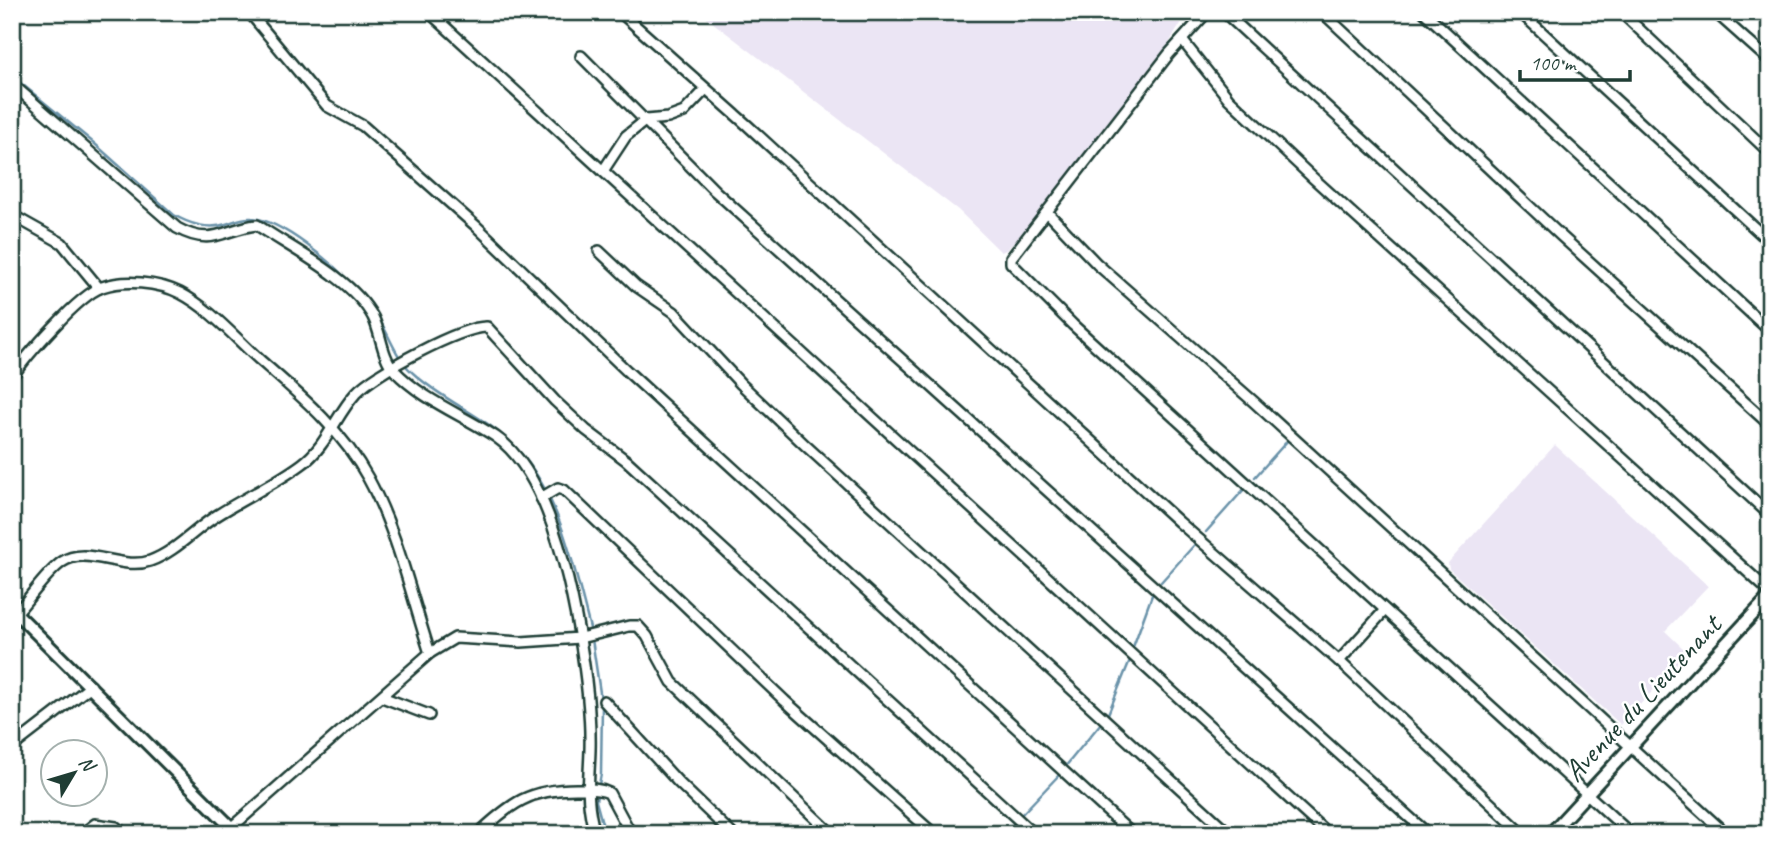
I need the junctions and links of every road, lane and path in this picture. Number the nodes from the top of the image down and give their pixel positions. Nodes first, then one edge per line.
1 (249, 12) edge
2 (429, 12) edge
3 (620, 12) edge
4 (1207, 12) edge
5 (1224, 12) edge
6 (1322, 12) edge
7 (1424, 12) edge
8 (1520, 12) edge
9 (1621, 12) edge
10 (1715, 12) edge
11 (1182, 40) junction
12 (581, 56) dead end
13 (1770, 61) edge
14 (12, 84) edge
15 (706, 89) junction
16 (646, 120) junction
17 (1770, 153) edge
18 (603, 171) junction
19 (1048, 213) junction
20 (12, 215) edge
21 (1770, 242) edge
22 (599, 251) dead end
23 (99, 288) junction
24 (1770, 331) edge
25 (399, 364) junction
26 (12, 377) edge
27 (1770, 425) edge
28 (332, 426) junction
29 (541, 498) junction
30 (1770, 515) edge
31 (1768, 600) edge
32 (1385, 610) junction
33 (14, 611) edge
34 (580, 638) junction
35 (430, 653) junction
36 (1339, 661) junction
37 (91, 686) junction
38 (382, 697) junction
39 (604, 701) dead end
40 (429, 715) dead end
41 (12, 747) edge
42 (1629, 747) junction
43 (593, 789) junction
44 (1587, 794) junction
45 (235, 831) edge
46 (82, 834) edge
47 (125, 834) edge
48 (478, 834) edge
49 (595, 834) edge
50 (631, 834) edge
51 (733, 834) edge
52 (832, 834) edge
53 (934, 834) edge
54 (1034, 834) edge
55 (1132, 834) edge
56 (1230, 834) edge
57 (1328, 834) edge
58 (1428, 834) edge
59 (1523, 834) edge
60 (1550, 834) edge
61 (1631, 834) edge
62 (1726, 834) edge

1 - 55 street
2 - 18 street
3 - 15 street
4 - 11 street
5 - 30 street
6 - 27 street
7 - 24 street
8 - 21 street
9 - 17 street
10 - 13 street
11 - 19 street
11 - 31 street
12 - 16 street
14 - 25 street
15 - 16 street
15 - 36 street
16 - 18 street
16 - 58 street
18 - 57 street
19 - 32 street
19 - 42 street
20 - 23 street
22 - 56 street
23 - 26 street
23 - 28 street
25 - 28 street
25 - 29 street
25 - 54 street
28 - 33 street
28 - 35 street
29 - 34 street
29 - 53 street
31 - 42 main road, Avenue du Lieutenant
32 - 36 street
32 - 44 street
33 - 37 main road
34 - 35 street
34 - 43 street
34 - 52 street
35 - 38 street
36 - 59 street
37 - 41 street
37 - 45 main road
38 - 40 street
38 - 45 street
39 - 51 street
42 - 44 main road, Avenue du Lieutenant
42 - 62 street
43 - 48 street
43 - 49 street
43 - 50 street
44 - 60 main road, Avenue du Lieutenant
44 - 61 street
46 - 47 street

